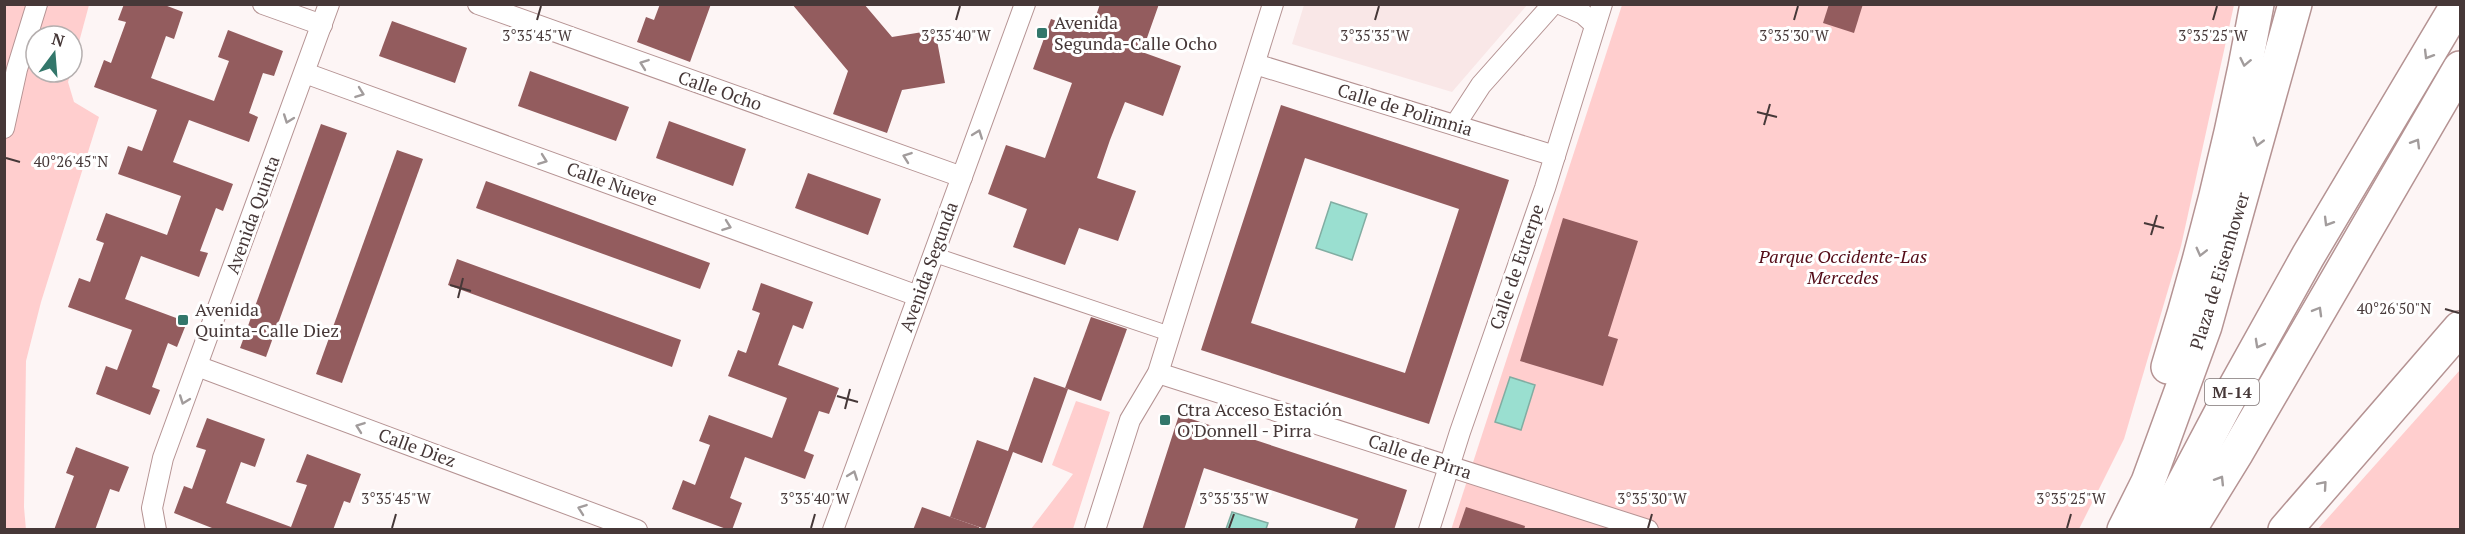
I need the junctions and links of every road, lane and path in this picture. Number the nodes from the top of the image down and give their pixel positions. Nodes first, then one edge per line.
1 (37, 4) edge
2 (263, 4) edge
3 (329, 4) edge
4 (478, 4) edge
5 (1025, 4) edge
6 (1273, 4) edge
7 (1553, 4) edge
8 (1560, 4) edge
9 (1602, 4) edge
10 (2256, 4) edge
11 (2295, 4) edge
12 (2458, 4) edge
13 (321, 24) junction
14 (1596, 25) junction
15 (1255, 64) junction
16 (2460, 68) edge
17 (305, 73) junction
18 (1455, 125) junction
19 (4, 128) edge
20 (1555, 156) junction
21 (962, 177) junction
22 (935, 255) junction
23 (918, 296) junction
24 (2460, 328) edge
25 (1170, 334) junction
26 (197, 366) junction
27 (1158, 373) junction
28 (1450, 464) junction
29 (156, 530) edge
30 (637, 530) edge
31 (833, 530) edge
32 (1095, 530) edge
33 (1429, 530) edge
34 (1648, 530) edge
35 (2118, 530) edge
36 (2124, 530) edge
37 (2159, 530) edge
38 (2189, 530) edge
39 (2285, 530) edge

1 - 19 street
2 - 13 street
3 - 13 street, Avenida Quinta
21 -> 4 street, Calle Ocho
21 -> 5 street, Avenida Segunda
6 - 15 street
7 - 18 street
8 - 14 street
9 - 14 street, Calle de Euterpe
10 -> 35 highway
11 -> 36 highway, Plaza de Eisenhower
12 -> 37 highway, M-14
13 - 17 street, Avenida Quinta
14 - 20 street, Calle de Euterpe
15 - 18 street, Calle de Polimnia
15 - 25 street
38 -> 16 highway, M-14
17 -> 23 street, Calle Nueve
17 -> 26 street, Avenida Quinta
18 - 20 street, Calle de Polimnia
20 - 28 street, Calle de Euterpe
21 - 22 street, Avenida Segunda
22 - 23 street, Avenida Segunda
22 - 25 street
31 -> 23 street, Avenida Segunda
39 -> 24 highway
25 - 27 street
26 -> 29 street, Avenida Quinta
30 -> 26 street, Calle Diez
27 - 28 street, Calle de Pirra
27 - 32 street
28 - 33 street, Calle de Euterpe
28 - 34 street, Calle de Pirra

